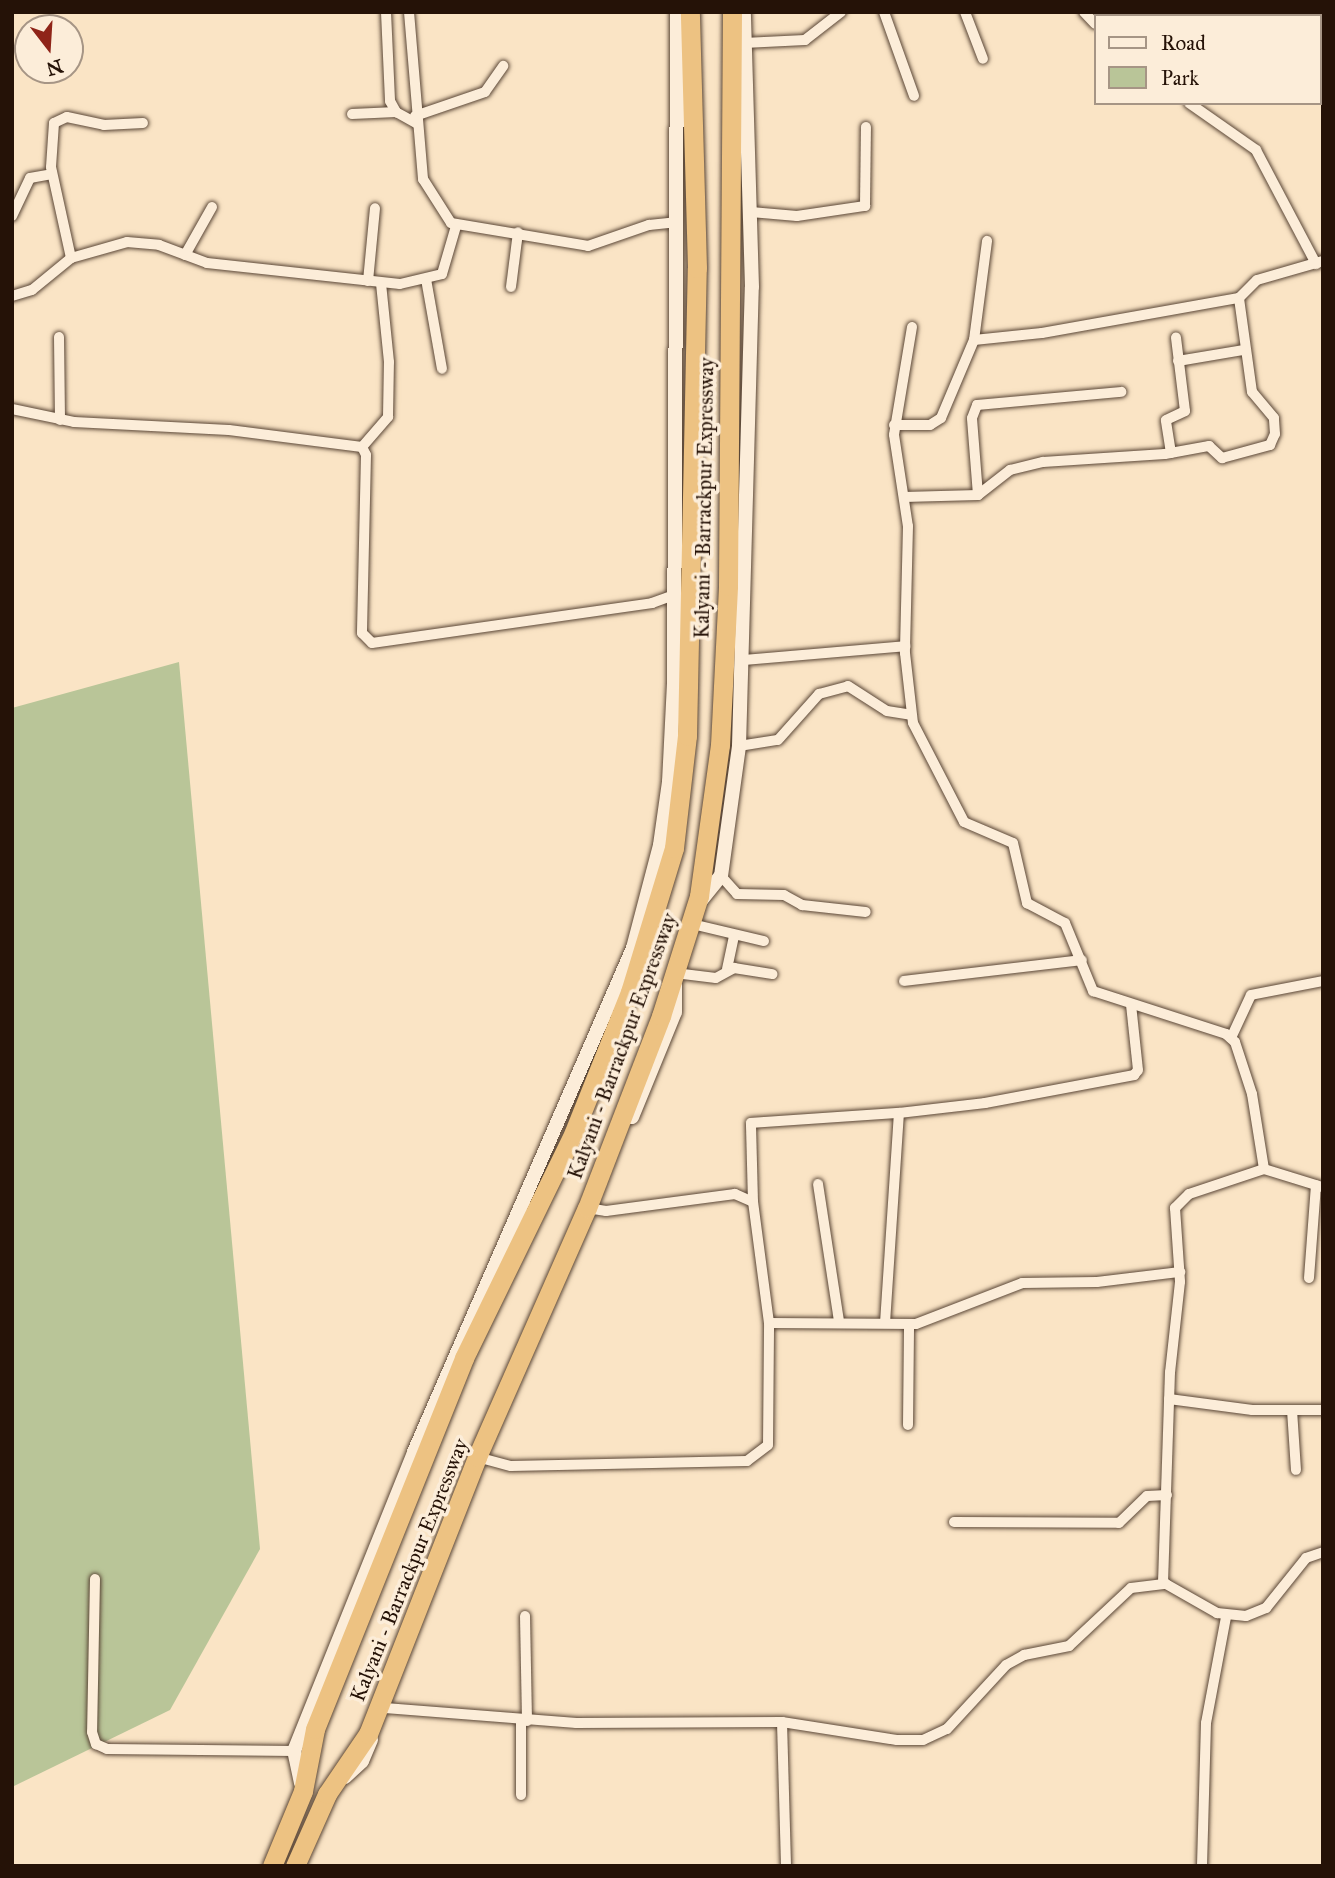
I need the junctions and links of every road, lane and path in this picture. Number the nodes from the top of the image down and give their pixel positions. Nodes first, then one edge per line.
1 (386, 12) edge
2 (409, 12) edge
3 (677, 12) edge
4 (690, 12) edge
5 (732, 12) edge
6 (744, 12) edge
7 (841, 12) edge
8 (884, 12) edge
9 (965, 12) edge
10 (744, 43) junction
11 (983, 59) dead end
12 (503, 66) dead end
13 (914, 96) dead end
14 (1192, 105) edge
15 (396, 112) junction
16 (352, 114) dead end
17 (416, 119) junction
18 (143, 123) dead end
19 (866, 127) dead end
20 (52, 174) junction
21 (212, 207) dead end
22 (375, 208) dead end
23 (751, 212) junction
24 (12, 216) edge
25 (678, 222) junction
26 (456, 226) junction
27 (518, 232) junction
28 (987, 241) dead end
29 (185, 255) junction
30 (71, 258) junction
31 (1319, 262) edge
32 (426, 279) junction
33 (368, 281) junction
34 (381, 283) junction
35 (511, 287) dead end
36 (12, 296) edge
37 (1239, 298) junction
38 (912, 327) dead end
39 (59, 337) dead end
40 (1176, 338) dead end
41 (974, 340) junction
42 (1244, 350) junction
43 (1178, 361) junction
44 (442, 369) dead end
45 (1121, 393) dead end
46 (12, 409) edge
47 (60, 420) junction
48 (894, 425) junction
49 (362, 447) junction
50 (1171, 453) junction
51 (978, 495) junction
52 (904, 497) junction
53 (674, 595) junction
54 (905, 646) junction
55 (743, 660) junction
56 (911, 715) junction
57 (739, 746) junction
58 (721, 876) junction
59 (866, 912) dead end
60 (695, 914) junction
61 (734, 936) junction
62 (764, 941) dead end
63 (1082, 960) junction
64 (727, 969) junction
65 (676, 973) junction
66 (773, 974) dead end
67 (904, 981) dead end
68 (1323, 981) edge
69 (1131, 1004) junction
70 (1231, 1038) junction
71 (899, 1113) junction
72 (1264, 1170) junction
73 (818, 1184) dead end
74 (1320, 1186) edge
75 (753, 1202) junction
76 (590, 1210) junction
77 (1180, 1272) junction
78 (1309, 1278) dead end
79 (839, 1321) junction
80 (769, 1323) junction
81 (885, 1323) junction
82 (909, 1324) junction
83 (1169, 1399) junction
84 (1292, 1410) junction
85 (1323, 1410) edge
86 (908, 1425) dead end
87 (419, 1452) junction
88 (481, 1458) junction
89 (1296, 1470) dead end
90 (1167, 1495) junction
91 (954, 1522) dead end
92 (1323, 1552) edge
93 (95, 1579) dead end
94 (1163, 1584) junction
95 (526, 1616) dead end
96 (1226, 1617) junction
97 (385, 1709) junction
98 (524, 1721) junction
99 (782, 1722) junction
100 (295, 1751) junction
101 (303, 1791) junction
102 (327, 1794) junction
103 (521, 1795) dead end
104 (272, 1866) edge
105 (295, 1866) edge
106 (786, 1866) edge
107 (1202, 1866) edge

1 - 15 street
2 - 17 street
3 - 25 street
4 - 87 highway, Kalyani - Barrackpur Expressway
5 - 60 highway, Kalyani - Barrackpur Expressway
6 - 10 street
7 - 10 street
8 - 13 street
9 - 11 street
10 - 23 street
12 - 17 street
14 - 31 street
15 - 16 street
15 - 17 street
17 - 26 street
18 - 20 street
19 - 23 street
20 - 24 street
20 - 30 street
21 - 29 street
22 - 33 street
23 - 55 street
25 - 27 street
25 - 53 street
26 - 27 street
26 - 32 street
27 - 35 street
28 - 41 street
29 - 30 street
29 - 33 street
30 - 36 street
31 - 37 street
32 - 34 street
32 - 44 street
33 - 34 street
34 - 49 street
37 - 41 street
37 - 42 street
38 - 48 street
39 - 47 street
40 - 43 street
41 - 48 street
42 - 43 street
42 - 50 street
43 - 50 street
45 - 51 street
46 - 47 street
47 - 49 street
48 - 52 street
49 - 53 street
50 - 51 street
51 - 52 street
52 - 54 street
53 - 87 street
54 - 55 street
54 - 56 street
55 - 57 street
56 - 57 street
56 - 63 street
57 - 58 street
58 - 59 street
58 - 60 street
60 - 61 street
60 - 65 highway, Kalyani - Barrackpur Expressway
61 - 62 street
61 - 64 street
63 - 67 street
63 - 69 street
64 - 65 street
64 - 66 street
65 - 76 highway, Kalyani - Barrackpur Expressway
68 - 70 street
69 - 70 street
69 - 71 street
70 - 72 street
71 - 75 street
71 - 81 street
72 - 74 street
72 - 77 street
73 - 79 street
74 - 78 street
75 - 76 street
75 - 80 street
76 - 88 highway, Kalyani - Barrackpur Expressway
77 - 82 street
77 - 83 street
79 - 80 street
79 - 81 street
80 - 88 street
81 - 82 street
82 - 86 street
83 - 84 street
83 - 90 street
84 - 85 street
84 - 89 street
87 - 100 street
87 - 101 highway, Kalyani - Barrackpur Expressway
88 - 97 street
88 - 102 highway, Kalyani - Barrackpur Expressway
90 - 91 street
90 - 94 street
92 - 96 street
93 - 100 street
94 - 96 street
94 - 99 street
95 - 98 street
96 - 107 street
97 - 98 street
97 - 102 street
98 - 99 street
98 - 103 street
99 - 106 street
100 - 101 street
101 - 104 highway, Kalyani - Barrackpur Expressway
102 - 105 highway, Kalyani - Barrackpur Expressway

